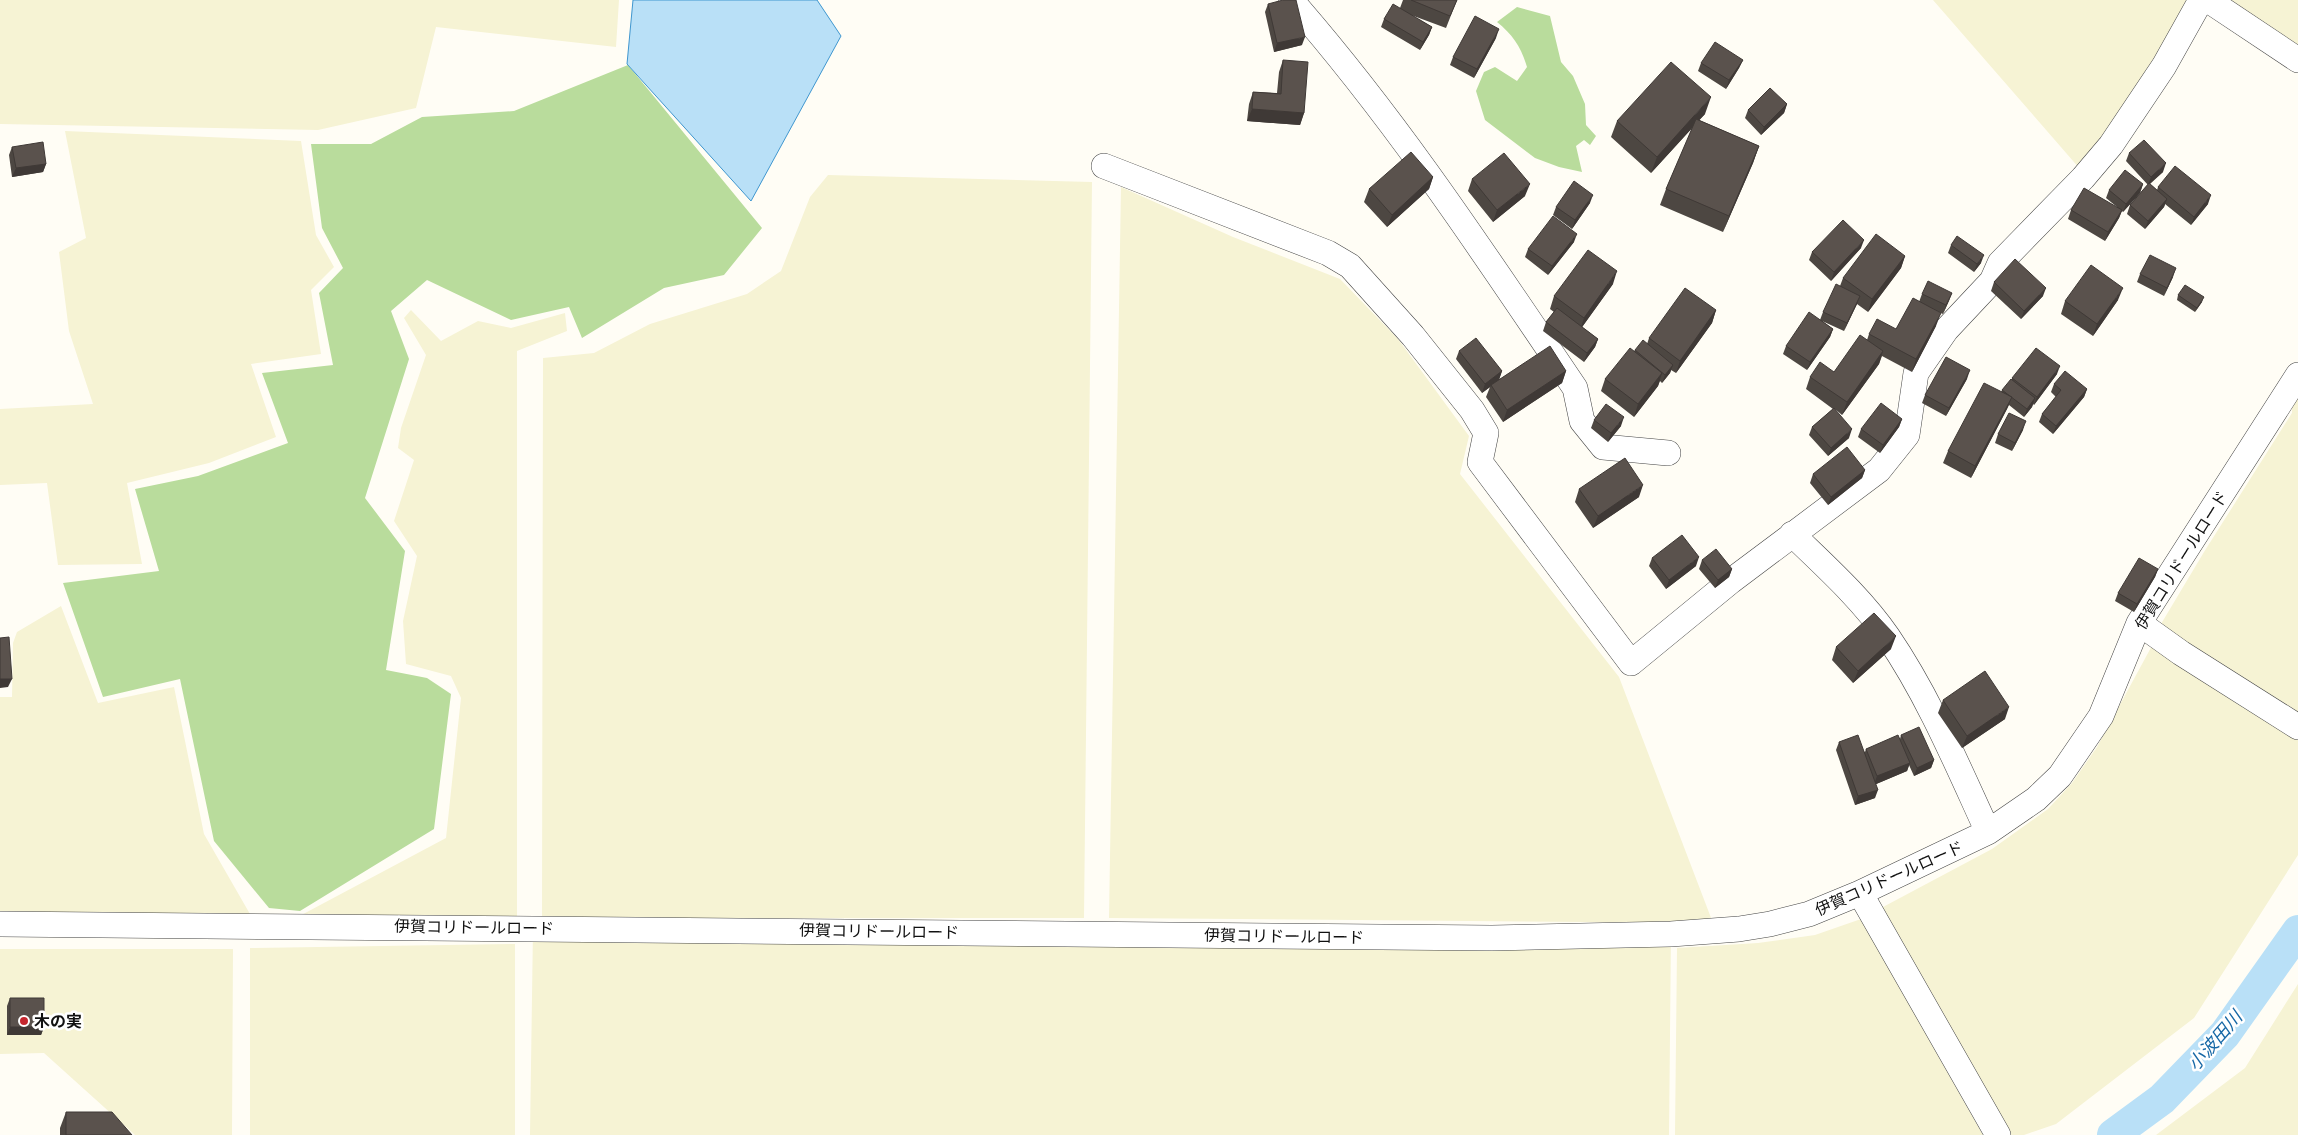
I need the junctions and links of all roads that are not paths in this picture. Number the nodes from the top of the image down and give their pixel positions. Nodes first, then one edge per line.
1 (1291, 0) edge
2 (2201, 0) edge
3 (2208, 0) edge
4 (2298, 60) edge
5 (1104, 166) dead end
6 (2298, 375) edge
7 (1668, 453) dead end
8 (1792, 534) junction
9 (2139, 623) junction
10 (2298, 727) edge
11 (1988, 832) junction
12 (1860, 894) junction
13 (0, 924) edge
14 (1998, 1135) edge

1 - 7 street
2 - 8 street
3 - 4 street
5 - 8 street
6 - 9 street, 伊賀コリドールロード
8 - 11 street
9 - 10 street
9 - 11 street, 伊賀コリドールロード
11 - 12 street, 伊賀コリドールロード
12 - 13 street, 伊賀コリドールロード
12 - 14 street

